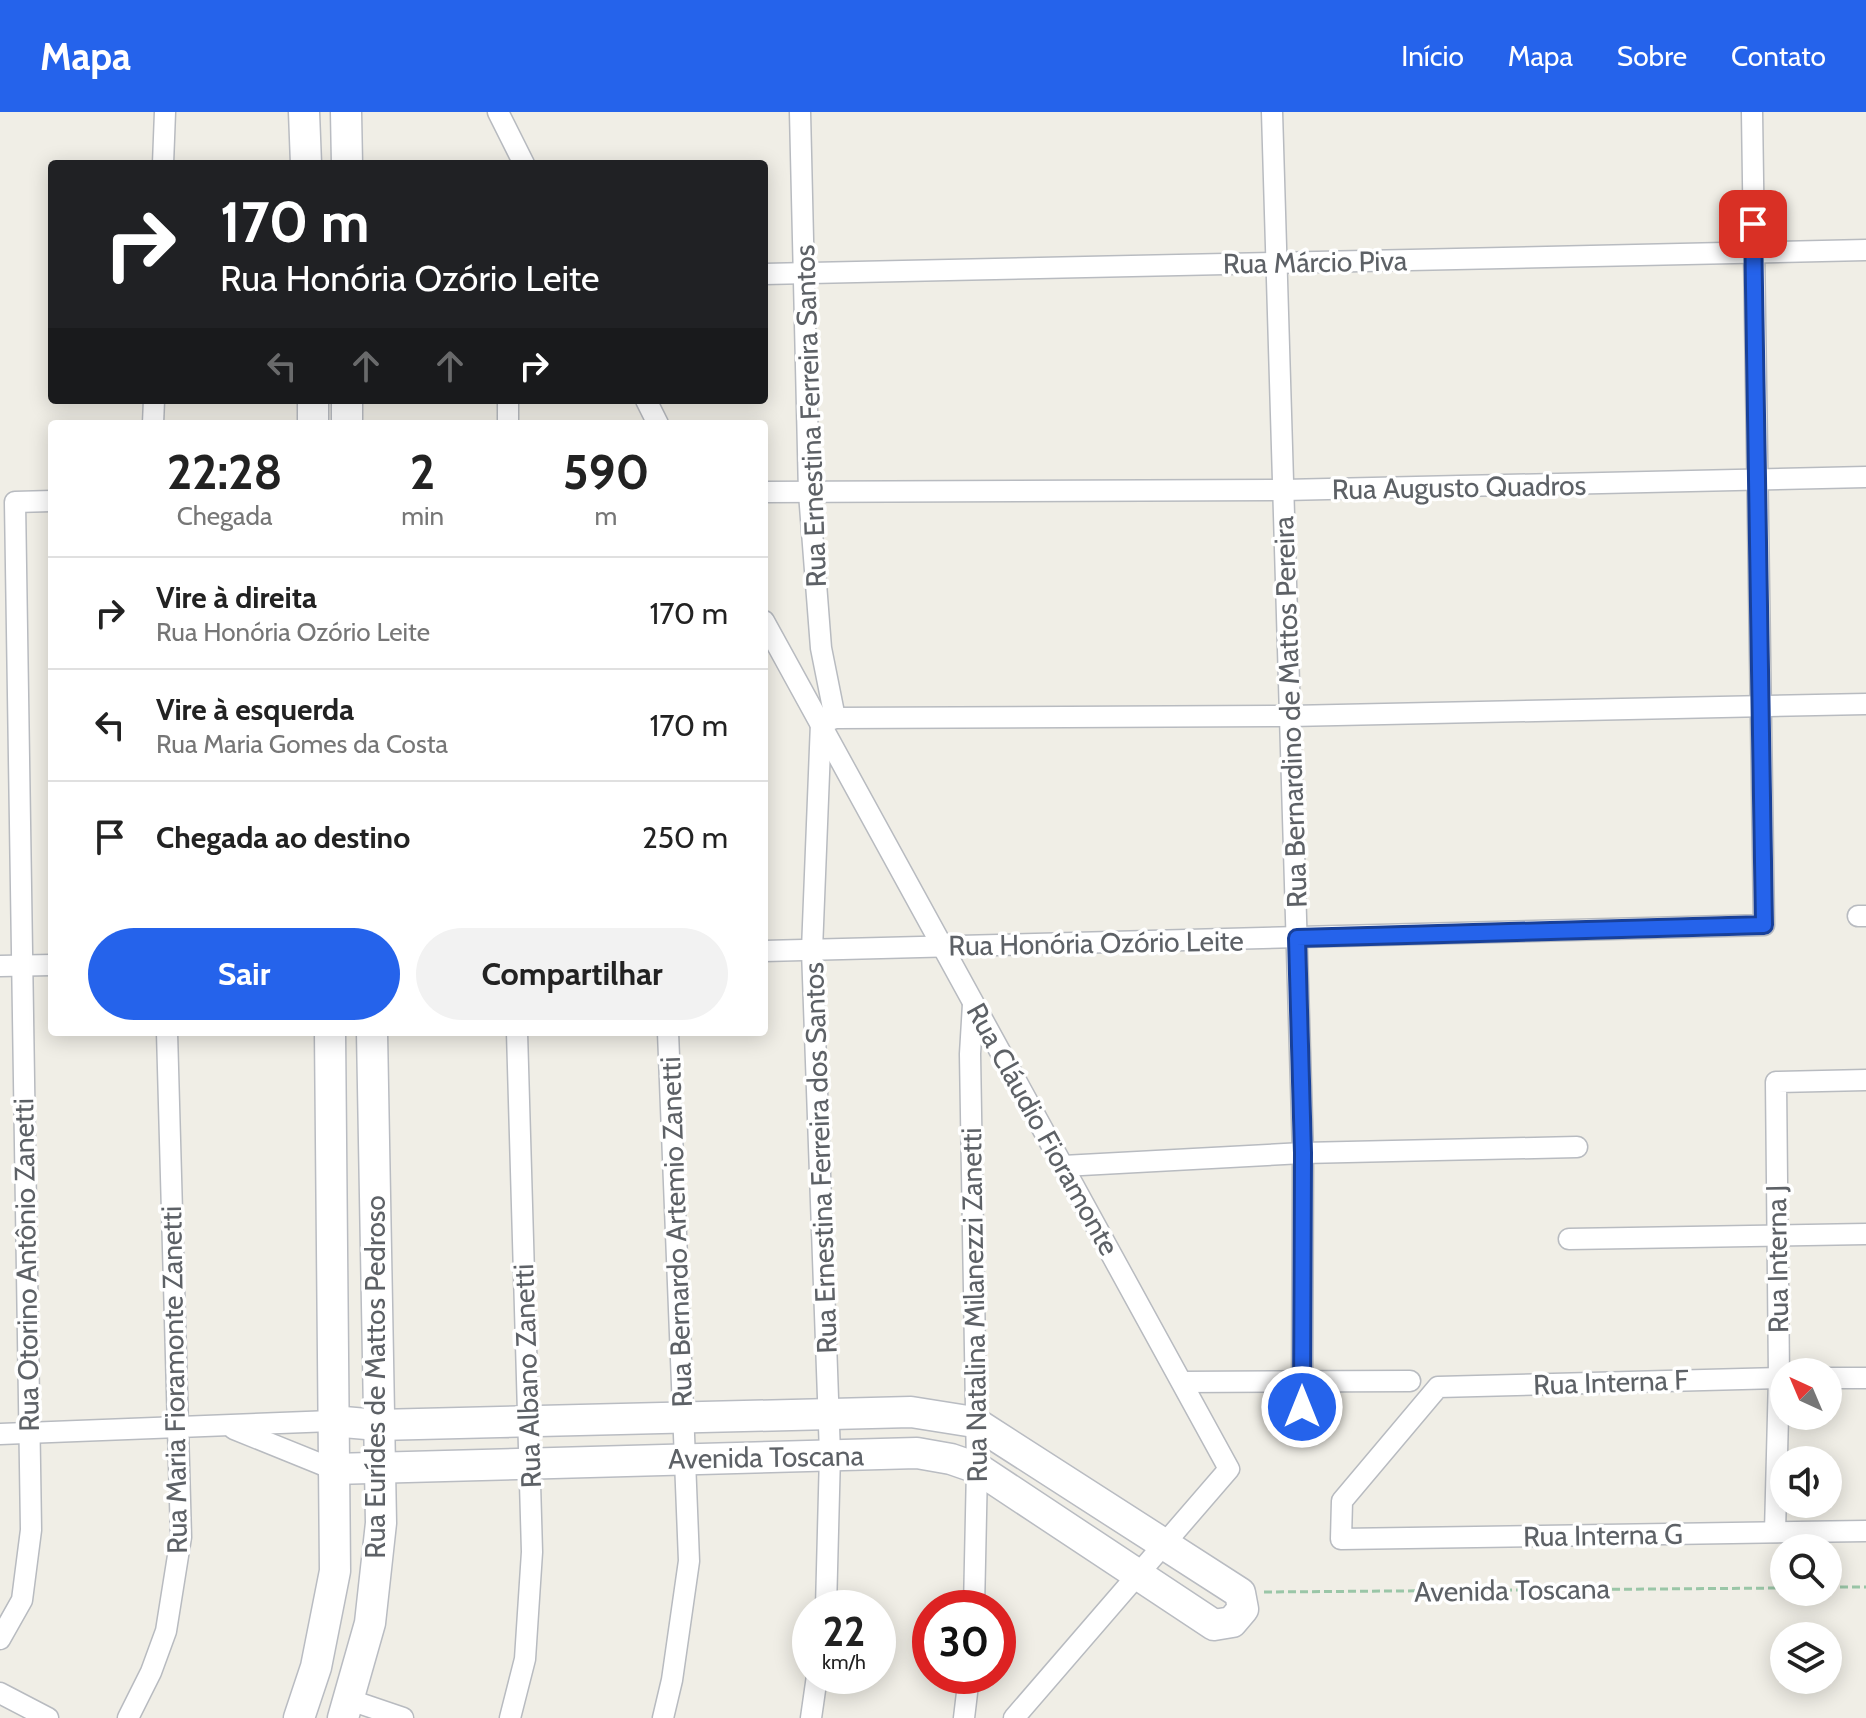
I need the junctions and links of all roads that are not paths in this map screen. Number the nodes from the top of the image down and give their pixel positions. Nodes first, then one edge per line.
1 (165, 112) edge
2 (304, 112) edge
3 (346, 112) edge
4 (800, 112) edge
5 (1272, 112) edge
6 (1752, 112) edge
7 (501, 120) edge
8 (163, 160) edge
9 (306, 160) edge
10 (347, 160) edge
11 (505, 160) edge
12 (522, 160) edge
13 (1866, 250) edge
14 (1754, 253) junction
15 (1277, 263) junction
16 (803, 273) junction
17 (768, 274) edge
18 (1866, 477) edge
19 (1757, 482) junction
20 (1284, 490) junction
21 (768, 492) edge
22 (809, 493) junction
23 (48, 501) edge
24 (768, 627) edge
25 (1866, 704) edge
26 (1760, 706) junction
27 (1290, 716) junction
28 (828, 721) junction
29 (1297, 938) junction
30 (943, 947) junction
31 (812, 950) junction
32 (768, 951) edge
33 (48, 965) edge
34 (0, 966) edge
35 (22, 966) junction
36 (973, 1003) junction
37 (167, 1036) edge
38 (330, 1036) edge
39 (372, 1036) edge
40 (517, 1036) edge
41 (668, 1036) edge
42 (1866, 1080) edge
43 (1577, 1147) dead end
44 (1303, 1153) junction
45 (1063, 1166) junction
46 (1866, 1234) edge
47 (1775, 1235) junction
48 (1569, 1239) dead end
49 (1781, 1358) edge
50 (1770, 1378) edge
51 (1842, 1378) edge
52 (1866, 1378) edge
53 (1302, 1381) junction
54 (1410, 1381) dead end
55 (1182, 1382) junction
56 (1302, 1407) dead end
57 (829, 1414) junction
58 (683, 1417) junction
59 (332, 1421) junction
60 (528, 1421) junction
61 (974, 1422) junction
62 (378, 1425) junction
63 (226, 1426) junction
64 (178, 1428) junction
65 (1780, 1430) edge
66 (29, 1433) junction
67 (0, 1434) edge
68 (830, 1454) junction
69 (685, 1459) junction
70 (530, 1464) junction
71 (380, 1468) junction
72 (977, 1468) junction
73 (333, 1469) junction
74 (1866, 1531) edge
75 (1775, 1532) junction
76 (1341, 1539) joint
77 (1164, 1544) junction
78 (1138, 1574) junction
79 (826, 1590) edge
80 (974, 1590) edge
81 (0, 1639) edge
82 (0, 1693) edge
83 (814, 1694) edge
84 (967, 1694) edge
85 (346, 1709) edge
86 (48, 1718) edge
87 (128, 1718) edge
88 (299, 1718) edge
89 (403, 1718) edge
90 (510, 1718) edge
91 (663, 1718) edge
92 (811, 1718) edge
93 (964, 1718) edge
94 (1014, 1718) edge

1 - 8 street
2 - 9 street
3 - 10 street
4 - 16 street, Rua Ernestina Ferreira Santos
5 - 15 street, Rua Bernardino de Mattos Pereira
6 - 14 street
7 - 11 street
7 - 12 street
13 - 14 street, Rua Márcio Piva
14 - 15 street, Rua Márcio Piva
14 - 19 street
15 - 16 street, Rua Márcio Piva
15 - 20 street, Rua Bernardino de Mattos Pereira
16 - 17 street, Rua Márcio Piva
16 - 22 street, Rua Ernestina Ferreira Santos
18 - 19 street, Rua Augusto Quadros
19 - 20 street, Rua Augusto Quadros
19 - 26 street
20 - 22 street, Rua Augusto Quadros
20 - 27 street, Rua Bernardino de Mattos Pereira
21 - 22 street, Rua Augusto Quadros
22 - 28 street, Rua Ernestina Ferreira Santos
23 - 35 street, Rua Otorino Antônio Zanetti
24 - 28 street, Rua Cláudio Fioramonte
25 - 26 street
26 - 27 street
26 - 29 street, Rua Honória Ozório Leite
27 - 28 street
27 - 29 street, Rua Bernardino de Mattos Pereira
28 - 30 street, Rua Cláudio Fioramonte
28 - 31 street, Rua Ernestina Ferreira dos Santos
29 - 30 street, Rua Honória Ozório Leite
29 - 44 street, Rua Bernardino de Mattos Pereira
30 - 31 street, Rua Honória Ozório Leite
30 - 36 street, Rua Cláudio Fioramonte
31 - 32 street, Rua Honória Ozório Leite
31 - 57 street, Rua Ernestina Ferreira dos Santos
33 - 35 street
34 - 35 street
35 - 66 street, Rua Otorino Antônio Zanetti
36 - 45 street, Rua Cláudio Fioramonte
36 - 61 street, Rua Natalina Milanezzi Zanetti
37 - 64 street, Rua Maria Fioramonte Zanetti
38 - 59 street, Rua Eurídes de Mattos Pedroso
39 - 62 street, Rua Eurídes de Mattos Pedroso
40 - 60 street, Rua Albano Zanetti
41 - 58 street, Rua Bernardo Artemio Zanetti
42 - 47 street, Rua Interna J
43 - 44 street
44 - 45 street
44 - 53 street, Rua Bernardino de Mattos Pereira
45 - 55 street, Rua Cláudio Fioramonte
46 - 47 street
47 - 48 street
47 - 49 street, Rua Interna J
50 - 76 street, Rua Interna F
51 - 52 street
53 - 54 street
53 - 55 street
53 - 56 street, Rua Bernardino de Mattos Pereira
55 - 77 street, Rua Cláudio Fioramonte
57 - 58 street, Avenida Toscana
57 - 61 street, Avenida Toscana
57 - 68 street, Rua Ernestina Ferreira dos Santos
58 - 60 street, Avenida Toscana
58 - 69 street, Rua Bernardo Artemio Zanetti
59 - 62 street, Avenida Toscana
59 - 63 street, Avenida Toscana
59 - 73 street, Rua Eurídes de Mattos Pedroso
60 - 62 street, Avenida Toscana
60 - 70 street, Rua Albano Zanetti
61 - 72 street, Rua Natalina Milanezzi Zanetti
61 - 77 street, Avenida Toscana
62 - 71 street, Rua Eurídes de Mattos Pedroso
63 - 64 street, Avenida Toscana
63 - 73 street, Avenida Toscana
64 - 66 street, Avenida Toscana
64 - 87 street, Rua Maria Fioramonte Zanetti
65 - 75 street, Rua Interna J
66 - 67 street, Avenida Toscana
66 - 81 street, Rua Otorino Antônio Zanetti
68 - 69 street, Avenida Toscana
68 - 72 street, Avenida Toscana
68 - 79 street, Rua Ernestina Ferreira dos Santos
69 - 70 street, Avenida Toscana
69 - 91 street, Rua Bernardo Artemio Zanetti
70 - 71 street, Avenida Toscana
70 - 90 street, Rua Albano Zanetti
71 - 73 street, Avenida Toscana
71 - 85 street, Rua Eurídes de Mattos Pedroso
72 - 78 street, Avenida Toscana
72 - 80 street, Rua Natalina Milanezzi Zanetti
73 - 88 street, Rua Eurídes de Mattos Pedroso
74 - 75 street, Rua Interna G
75 - 76 street, Rua Interna G
77 - 78 street
77 - 78 street, Avenida Toscana
78 - 94 street
82 - 86 street
83 - 92 street
84 - 93 street
85 - 89 street

